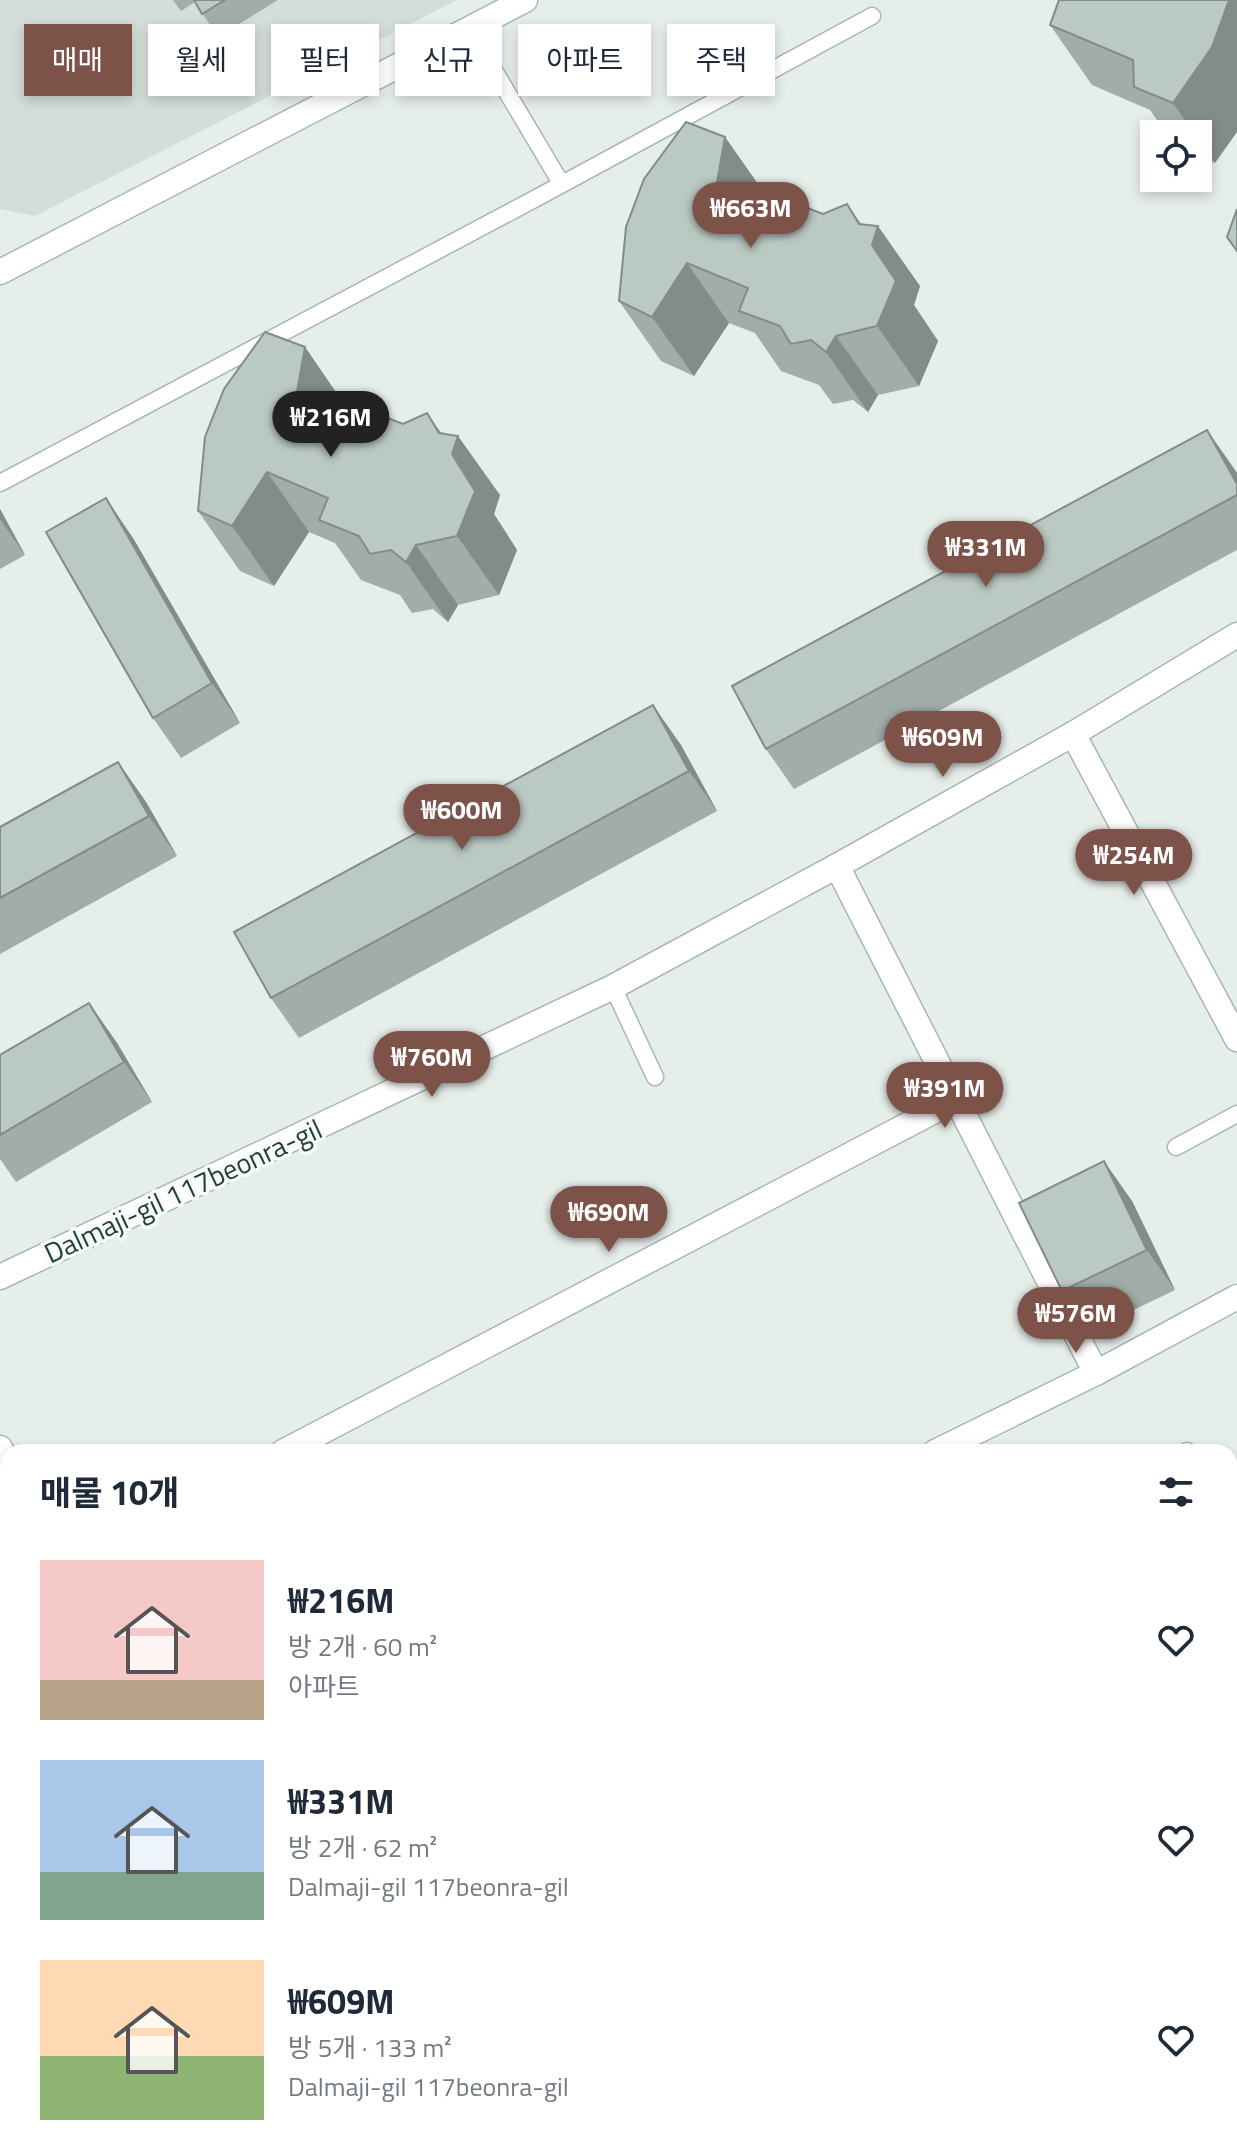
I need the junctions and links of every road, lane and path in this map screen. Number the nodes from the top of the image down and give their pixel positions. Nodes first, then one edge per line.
1 (525, 0) edge
2 (872, 16) dead end
3 (481, 24) edge
4 (395, 69) edge
5 (502, 84) edge
6 (561, 183) junction
7 (0, 272) edge
8 (0, 483) edge
9 (1237, 635) edge
10 (1073, 734) junction
11 (837, 866) junction
12 (613, 987) junction
13 (1233, 1023) edge
14 (655, 1077) dead end
15 (957, 1099) junction
16 (1237, 1114) edge
17 (1176, 1147) dead end
18 (0, 1277) edge
19 (1237, 1297) edge
20 (1096, 1373) junction
21 (298, 1444) edge
22 (951, 1444) edge

1 - 3 street
2 - 6 lane
4 - 7 street
5 - 6 lane
6 - 8 lane
9 - 10 street, Dalmaji-gil 117beonra-gil
10 - 11 street, Dalmaji-gil 117beonra-gil
10 - 13 street
11 - 12 street, Dalmaji-gil 117beonra-gil
11 - 15 street
12 - 14 lane
12 - 18 street, Dalmaji-gil 117beonra-gil
15 - 20 street
15 - 21 street
16 - 17 lane
19 - 20 street
20 - 22 street

